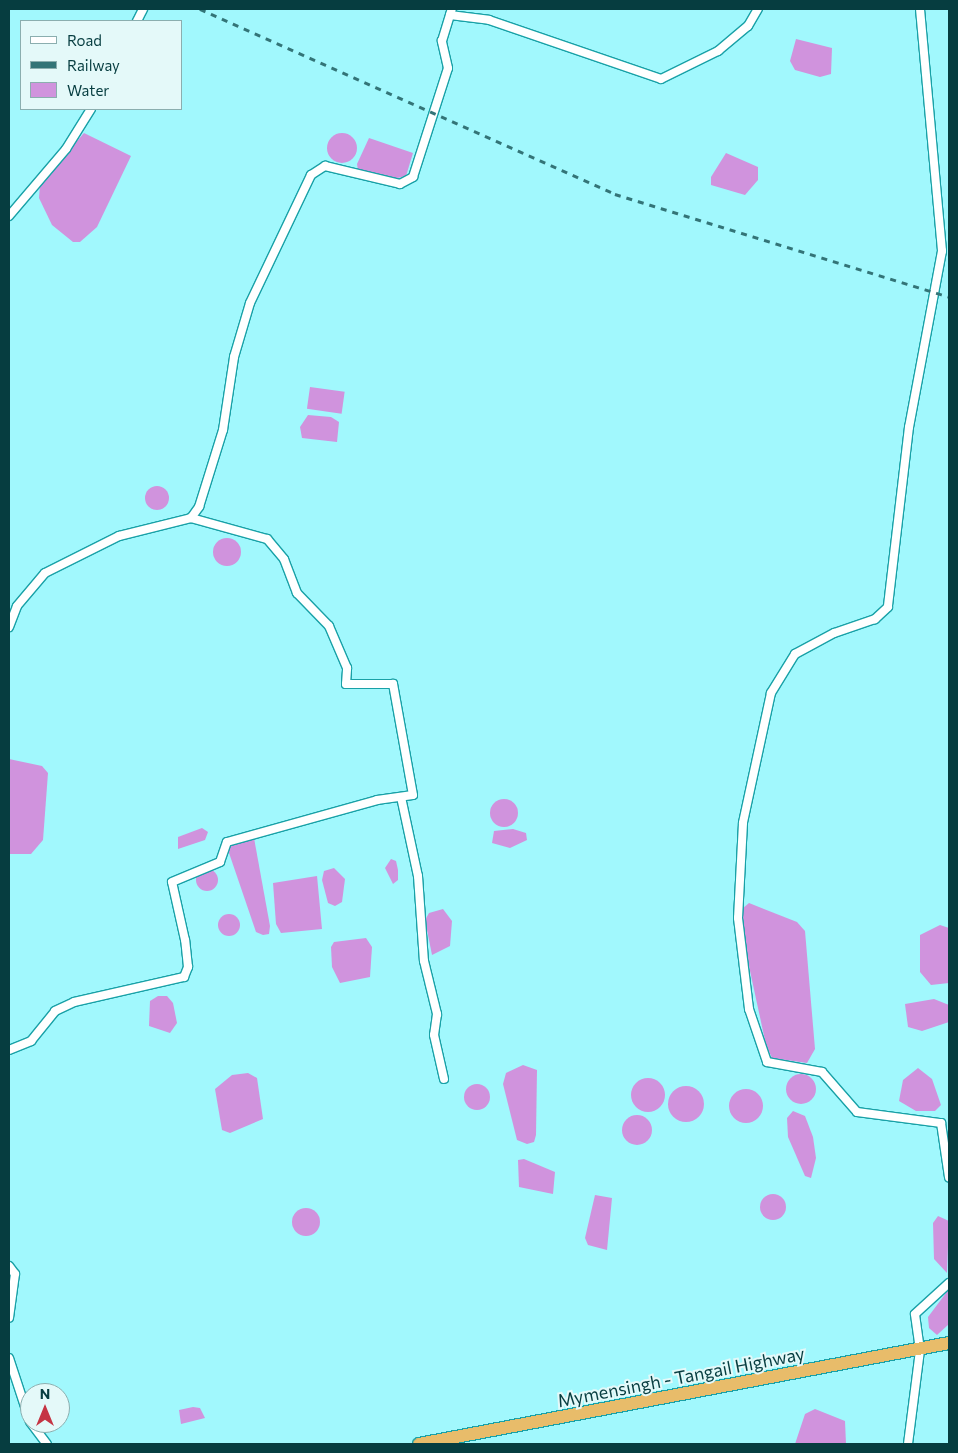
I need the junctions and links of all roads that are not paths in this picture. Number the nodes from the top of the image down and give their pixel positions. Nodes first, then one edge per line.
1 (758, 9) edge
2 (920, 9) edge
3 (451, 12) edge
4 (90, 110) edge
5 (9, 216) edge
6 (191, 518) junction
7 (9, 627) edge
8 (401, 797) junction
9 (9, 1050) edge
10 (444, 1079) dead end
11 (949, 1177) edge
12 (9, 1266) edge
13 (949, 1283) edge
14 (9, 1318) edge
15 (949, 1343) edge
16 (920, 1350) junction
17 (9, 1358) edge
18 (20, 1392) edge
19 (38, 1433) edge
20 (47, 1444) edge
21 (419, 1444) edge
22 (908, 1444) edge

1 - 3 street
2 - 11 street
3 - 6 street
4 - 5 street
6 - 7 street
6 - 8 street
8 - 9 street
8 - 10 street
12 - 14 street
13 - 16 street
15 - 16 highway, Mymensingh - Tangail Highway
16 - 21 highway, Mymensingh - Tangail Highway
16 - 22 street
17 - 18 street
19 - 20 street

